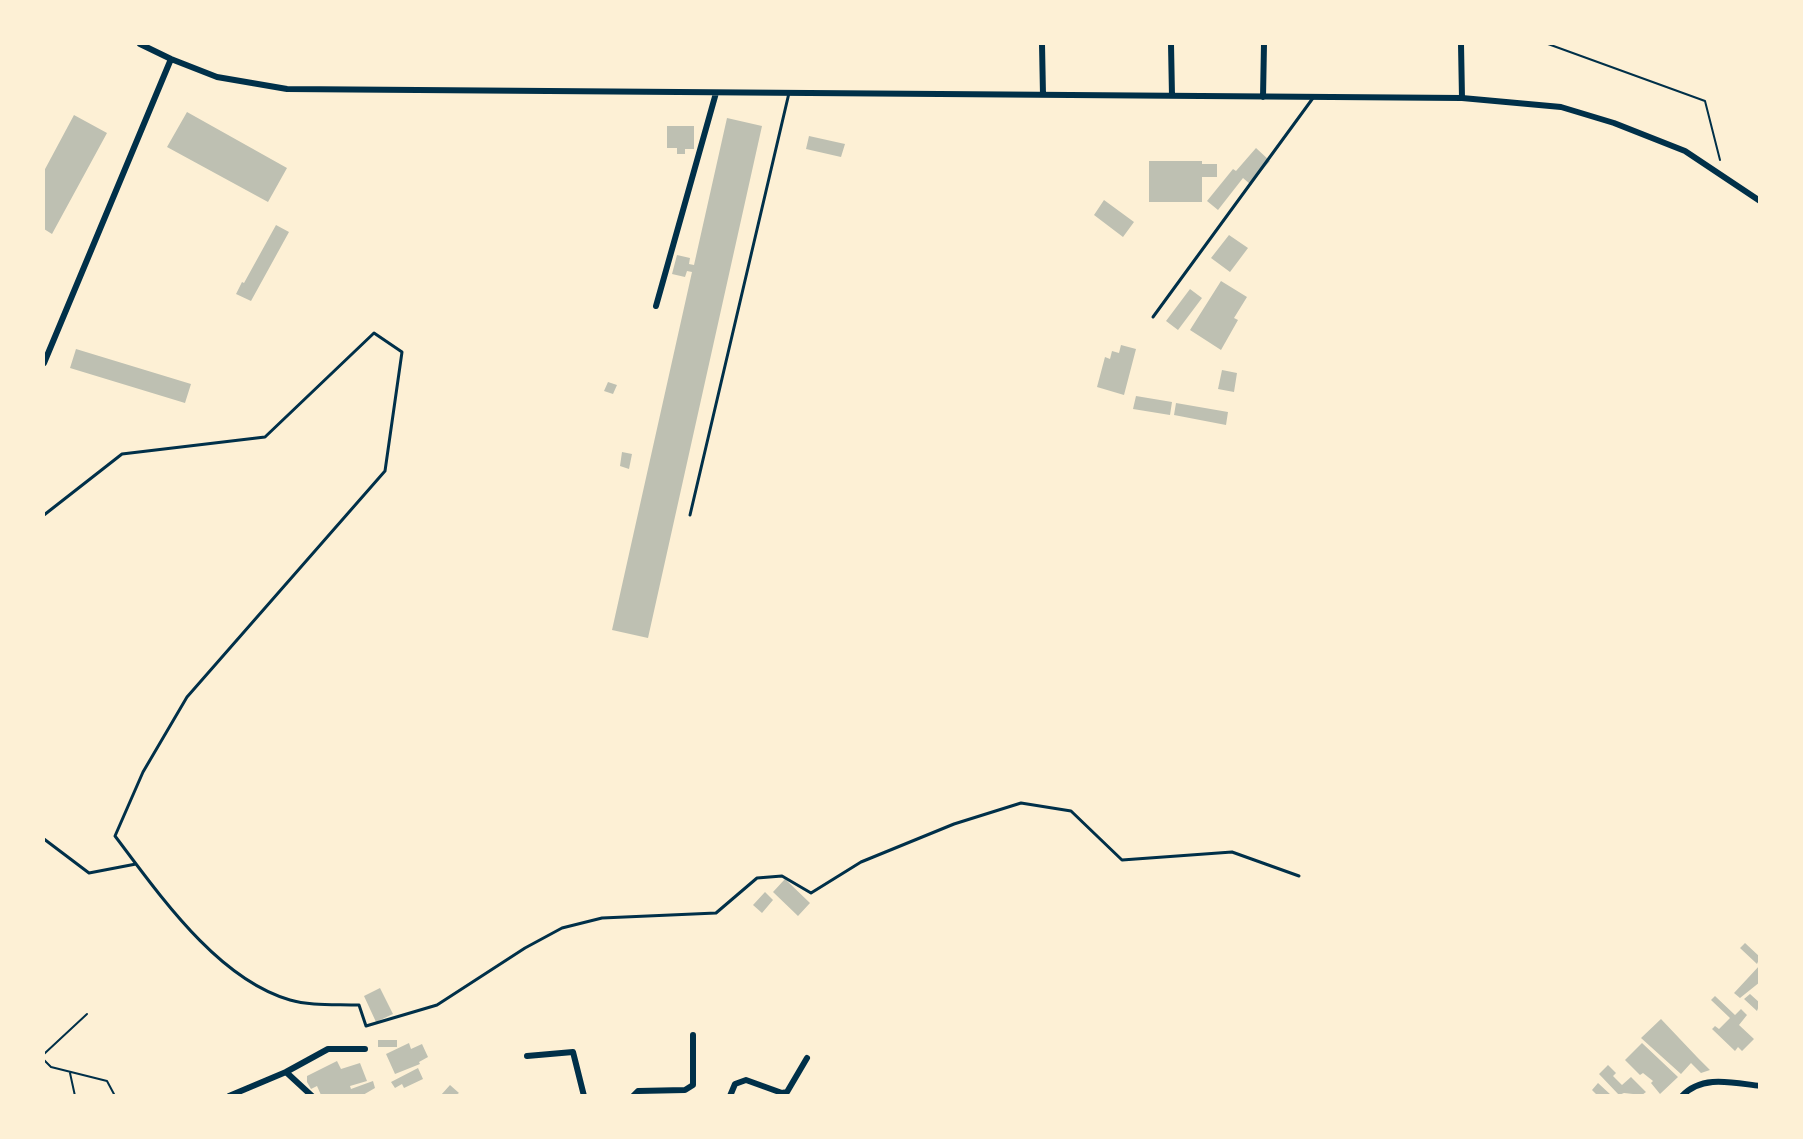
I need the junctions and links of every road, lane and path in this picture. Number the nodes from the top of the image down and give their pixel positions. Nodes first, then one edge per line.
1 (140, 44) edge
2 (1042, 44) edge
3 (1171, 44) edge
4 (1263, 44) edge
5 (1461, 44) edge
6 (1548, 44) edge
7 (171, 59) junction
8 (716, 93) junction
9 (789, 93) junction
10 (1043, 95) junction
11 (1172, 96) junction
12 (1263, 97) junction
13 (1314, 97) junction
14 (1462, 98) junction
15 (1724, 177) junction
16 (1760, 201) edge
17 (656, 306) dead end
18 (1153, 317) dead end
19 (44, 363) edge
20 (44, 515) edge
21 (690, 515) dead end
22 (44, 839) edge
23 (136, 864) junction
24 (1299, 876) dead end
25 (87, 1014) dead end
26 (693, 1035) dead end
27 (365, 1049) dead end
28 (44, 1053) edge
29 (527, 1056) dead end
30 (807, 1058) dead end
31 (44, 1060) edge
32 (286, 1072) junction
33 (70, 1073) junction
34 (1760, 1086) edge
35 (75, 1095) edge
36 (115, 1095) edge
37 (229, 1095) edge
38 (312, 1095) edge
39 (584, 1095) edge
40 (633, 1095) edge
41 (730, 1095) edge
42 (1682, 1095) edge

1 - 7 street
2 - 10 street
3 - 11 street
4 - 12 street
5 - 14 street
6 - 15 path
7 - 8 street
7 - 19 street
8 - 9 street
8 - 17 street
9 - 10 street
9 - 21 lane
10 - 11 street
11 - 12 street
12 - 13 street
13 - 14 street
13 - 18 lane
14 - 15 street
15 - 16 street
20 - 23 lane
22 - 23 lane
23 - 24 lane
25 - 28 path
26 - 40 street
27 - 32 street
29 - 39 street
30 - 41 street
31 - 33 path
32 - 37 street
32 - 38 street
33 - 35 path
33 - 36 path
34 - 42 street

